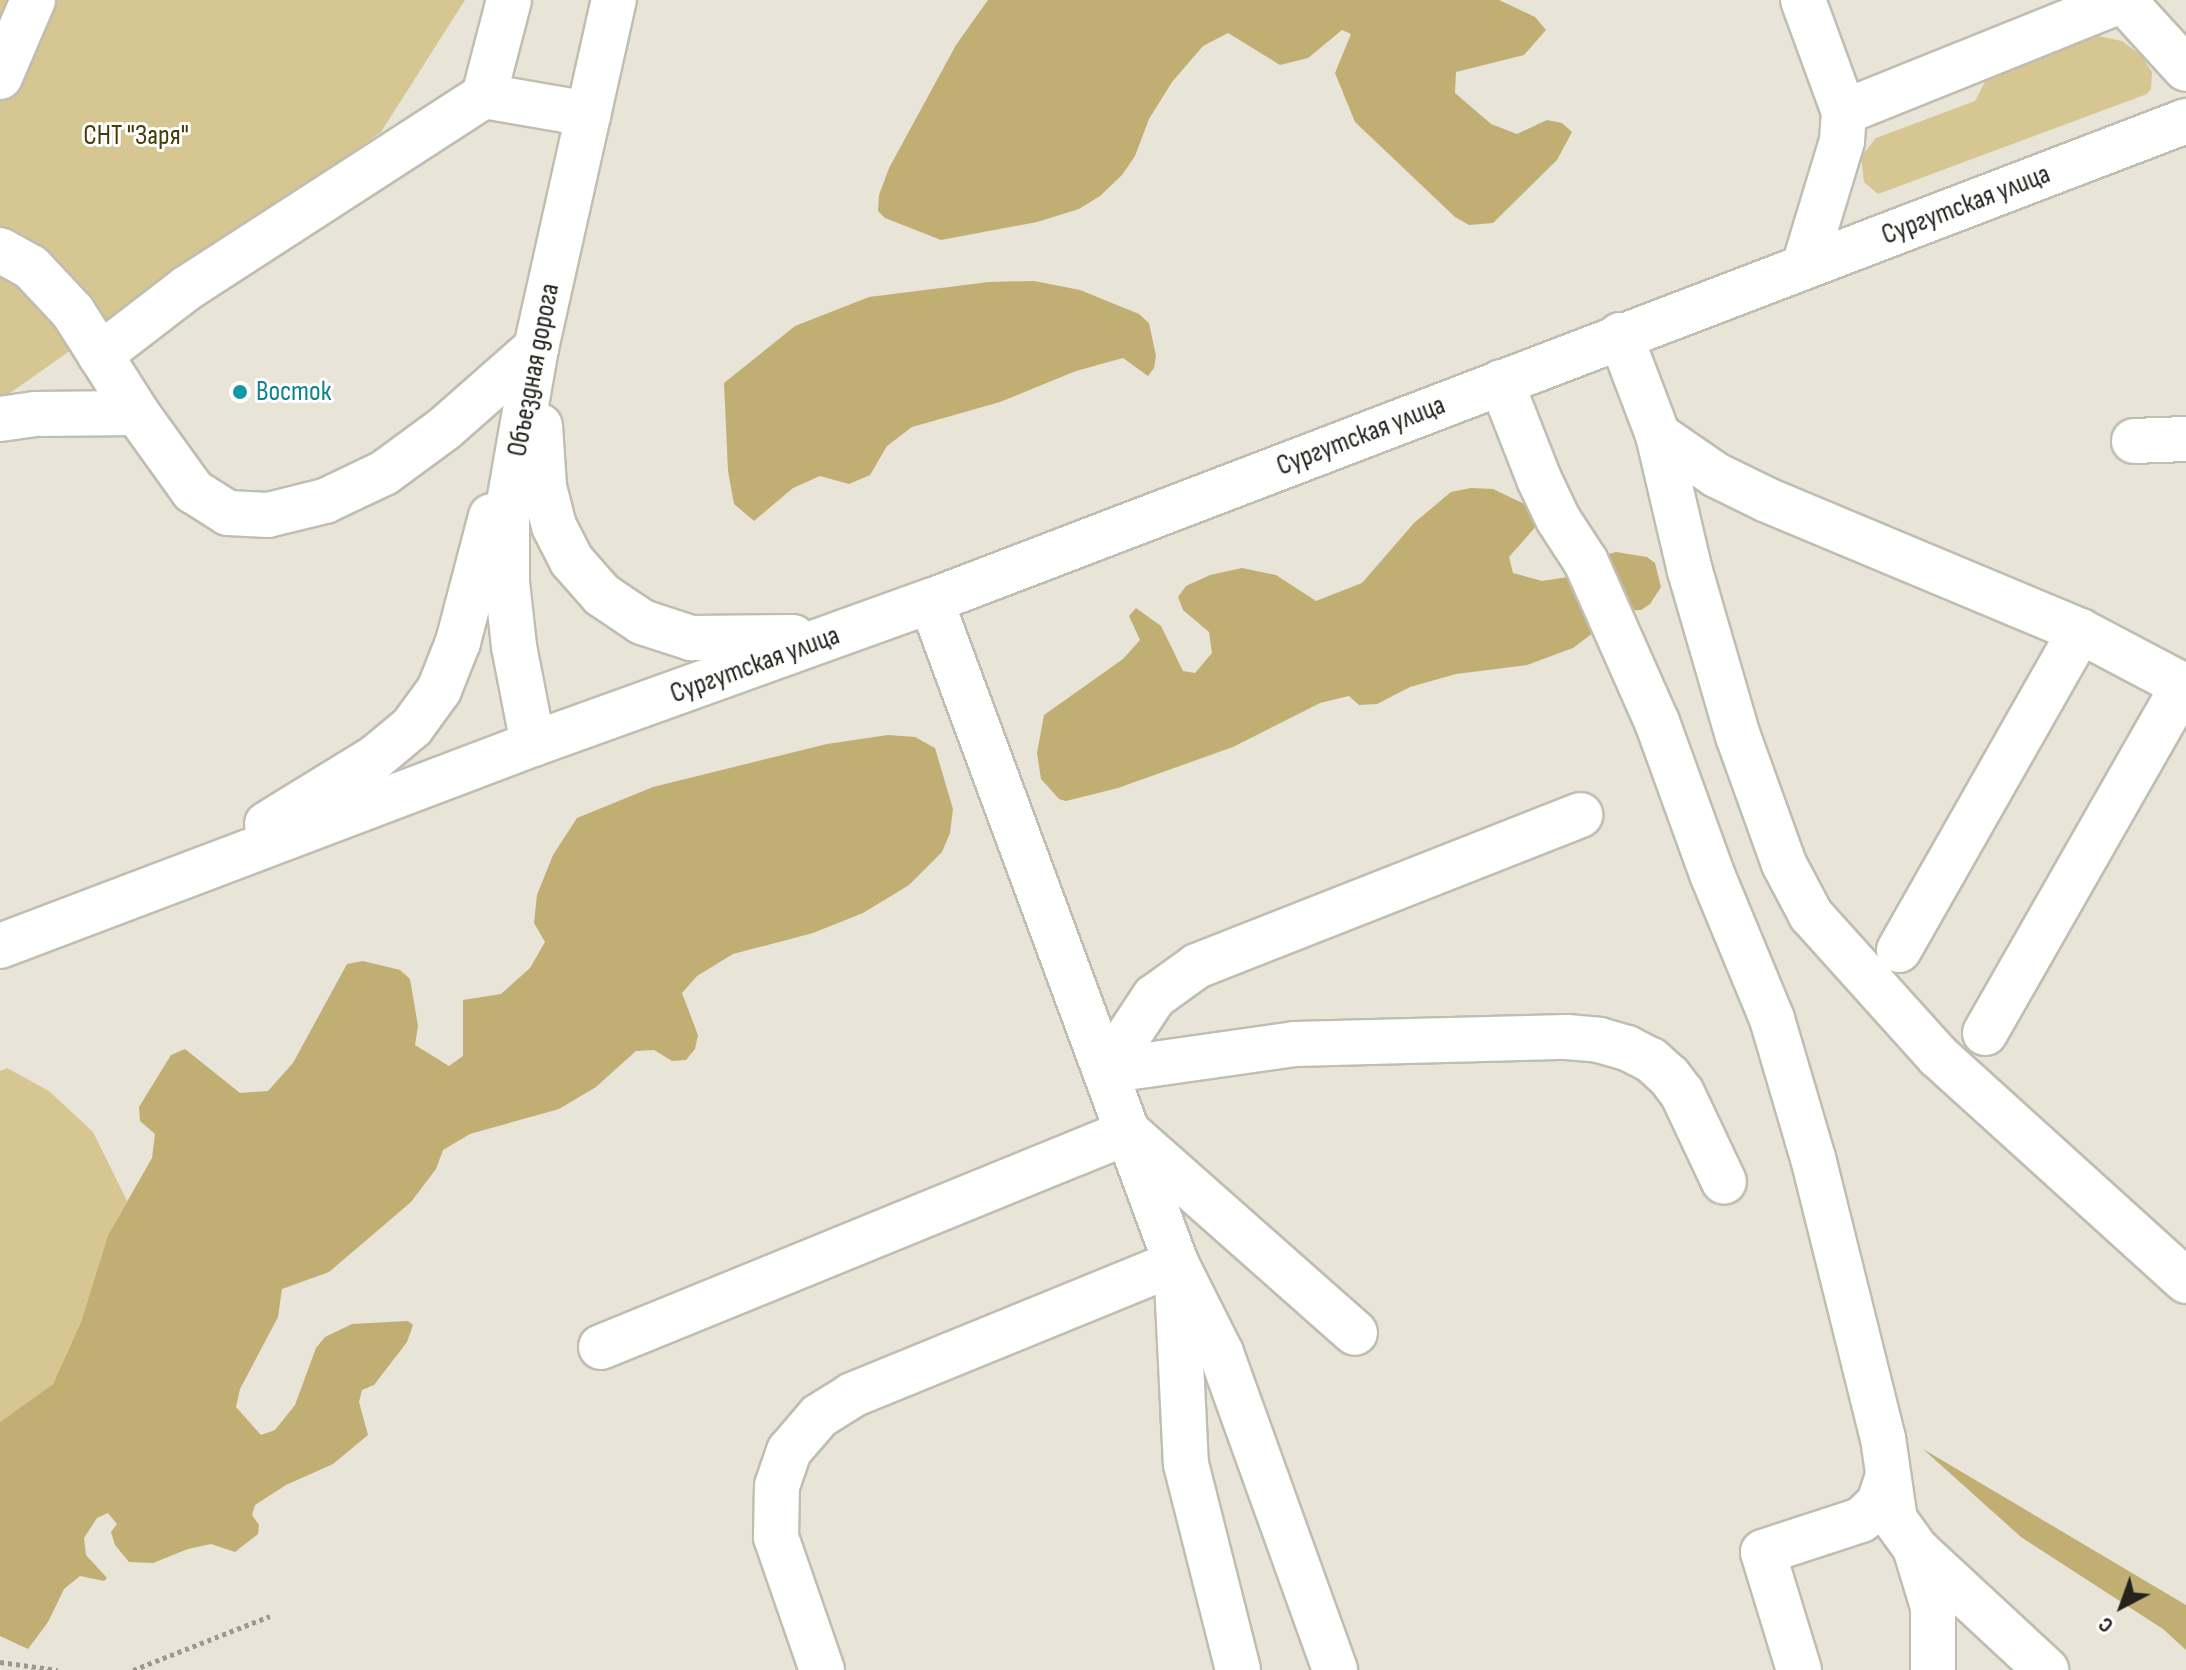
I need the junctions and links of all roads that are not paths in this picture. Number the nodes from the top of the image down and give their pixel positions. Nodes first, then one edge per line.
1 (33, 0) edge
2 (509, 0) edge
3 (614, 0) edge
4 (1803, 0) edge
5 (2123, 0) edge
6 (2186, 69) edge
7 (0, 77) edge
8 (484, 96) junction
9 (1844, 112) junction
10 (588, 114) junction
11 (2186, 121) edge
12 (0, 250) edge
13 (1804, 266) junction
14 (1620, 335) junction
15 (536, 348) junction
16 (100, 355) junction
17 (1501, 382) junction
18 (137, 413) junction
19 (0, 419) edge
20 (1658, 435) junction
21 (2186, 439) edge
22 (2134, 441) dead end
23 (931, 601) junction
24 (2080, 631) junction
25 (837, 636) junction
26 (2185, 686) edge
27 (533, 744) junction
28 (1580, 815) dead end
29 (172, 882) junction
30 (0, 946) edge
31 (1899, 950) dead end
32 (1985, 1033) dead end
33 (1105, 1071) junction
34 (1128, 1132) junction
35 (1724, 1182) dead end
36 (1176, 1263) junction
37 (2186, 1281) edge
38 (1355, 1333) dead end
39 (601, 1347) dead end
40 (1887, 1478) junction
41 (1916, 1549) junction
42 (822, 1670) edge
43 (1238, 1670) edge
44 (1335, 1670) edge
45 (1799, 1670) edge
46 (1933, 1670) edge
47 (2046, 1670) edge

1 - 7 main road
2 - 8 main road
3 - 10 main road, Объездная дорога
4 - 9 main road
5 - 6 main road
5 - 9 main road
8 - 10 main road
8 - 16 main road
9 - 13 main road
10 - 15 main road, Объездная дорога
11 - 13 main road, Сургутская улица
12 - 16 main road
13 - 14 main road, Сургутская улица
14 - 17 main road, Сургутская улица
14 - 20 main road
15 - 18 main road
15 - 25 main road
15 - 27 main road, Объездная дорога
15 - 29 main road
16 - 18 main road
17 - 23 main road, Сургутская улица
17 - 40 main road
18 - 19 main road
20 - 24 main road
20 - 37 main road
21 - 22 main road
23 - 25 main road, Сургутская улица
23 - 33 main road
24 - 26 main road
24 - 31 main road
25 - 27 main road, Сургутская улица
26 - 32 main road
27 - 29 main road, Сургутская улица
28 - 33 main road
29 - 30 main road
33 - 34 main road
33 - 35 main road
34 - 36 main road
34 - 38 main road
34 - 39 main road
36 - 42 main road
36 - 43 main road
36 - 44 main road
40 - 41 main road
40 - 45 main road
41 - 46 main road
41 - 47 main road

